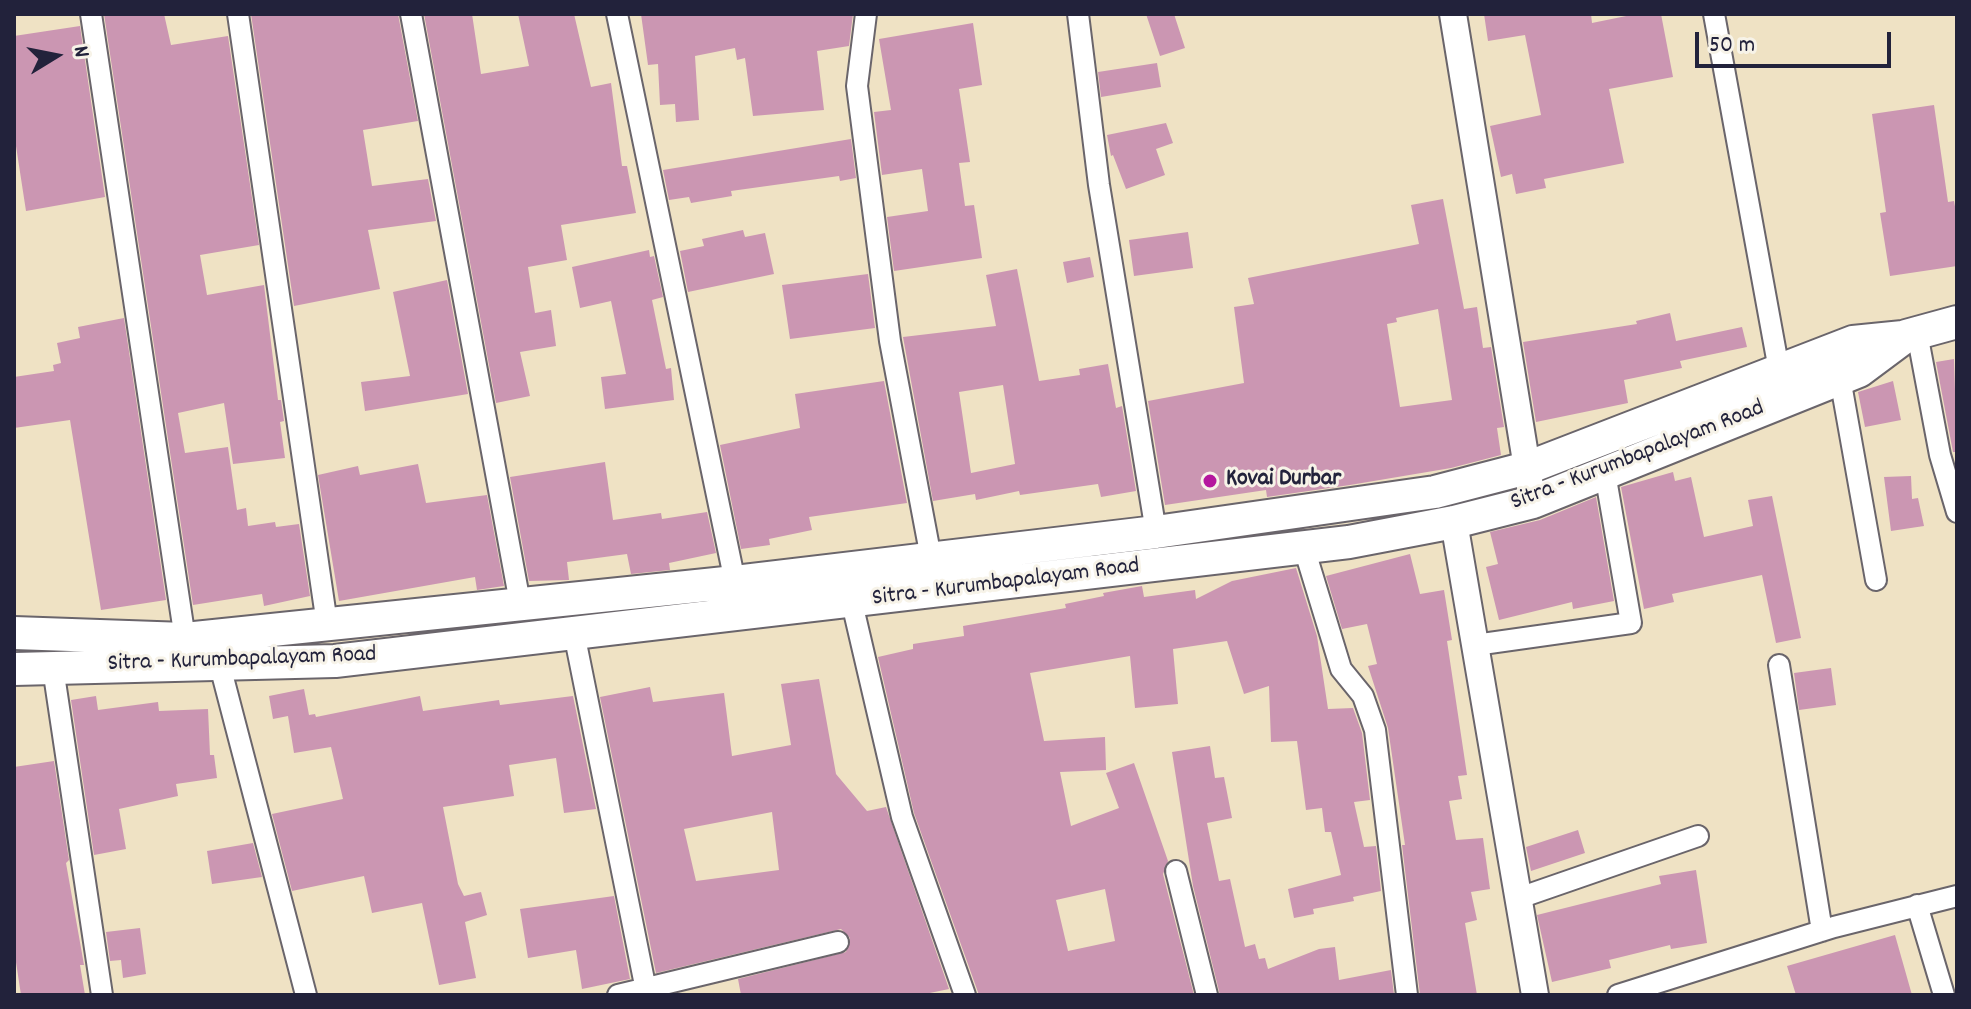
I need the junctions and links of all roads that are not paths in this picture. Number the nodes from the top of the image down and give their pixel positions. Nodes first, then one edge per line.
1 (91, 14) edge
2 (238, 14) edge
3 (411, 14) edge
4 (617, 14) edge
5 (866, 14) edge
6 (1078, 14) edge
7 (1453, 14) edge
8 (1714, 14) edge
9 (1957, 322) edge
10 (1912, 334) junction
11 (1779, 370) junction
12 (1840, 378) junction
13 (1527, 468) junction
14 (1605, 473) junction
15 (1533, 502) junction
16 (1957, 512) edge
17 (1454, 522) junction
18 (1156, 532) junction
19 (1304, 548) junction
20 (931, 558) junction
21 (1876, 580) dead end
22 (735, 582) junction
23 (520, 603) junction
24 (852, 603) junction
25 (327, 624) junction
26 (14, 633) edge
27 (574, 633) junction
28 (185, 639) junction
29 (1475, 645) junction
30 (219, 662) junction
31 (1779, 665) dead end
32 (53, 668) junction
33 (14, 669) edge
34 (1698, 836) dead end
35 (1176, 871) dead end
36 (1957, 896) edge
37 (1519, 898) junction
38 (1917, 905) junction
39 (1822, 931) junction
40 (838, 942) dead end
41 (647, 992) edge
42 (102, 995) edge
43 (306, 995) edge
44 (618, 995) edge
45 (965, 995) edge
46 (1207, 995) edge
47 (1407, 995) edge
48 (1535, 995) edge
49 (1618, 995) edge
50 (1944, 995) edge

1 - 28 street
2 - 25 street
3 - 23 street
4 - 22 street
5 - 20 street
6 - 18 street
7 - 13 street
8 - 11 street
9 - 10 main road, Sitra - Kurumbapalayam Road
10 - 11 main road
10 - 12 main road, Sitra - Kurumbapalayam Road
10 - 16 street
11 - 13 main road
12 - 14 main road, Sitra - Kurumbapalayam Road
12 - 21 street
13 - 15 street
13 - 18 main road
14 - 15 main road, Sitra - Kurumbapalayam Road
14 - 29 street
15 - 17 main road, Sitra - Kurumbapalayam Road
17 - 19 main road, Sitra - Kurumbapalayam Road
17 - 29 street
18 - 20 main road
19 - 24 main road, Sitra - Kurumbapalayam Road
19 - 47 street
20 - 22 main road
22 - 23 main road
23 - 25 main road
24 - 27 main road, Sitra - Kurumbapalayam Road
24 - 45 street
25 - 28 main road
26 - 28 main road
27 - 30 main road, Sitra - Kurumbapalayam Road
27 - 41 street
29 - 37 street
30 - 32 main road, Sitra - Kurumbapalayam Road
30 - 43 street
31 - 39 street
32 - 33 main road, Sitra - Kurumbapalayam Road
32 - 42 street
34 - 37 street
35 - 46 street
36 - 38 street
37 - 48 street
38 - 39 street
38 - 50 street
39 - 49 street
40 - 41 street
41 - 44 street

